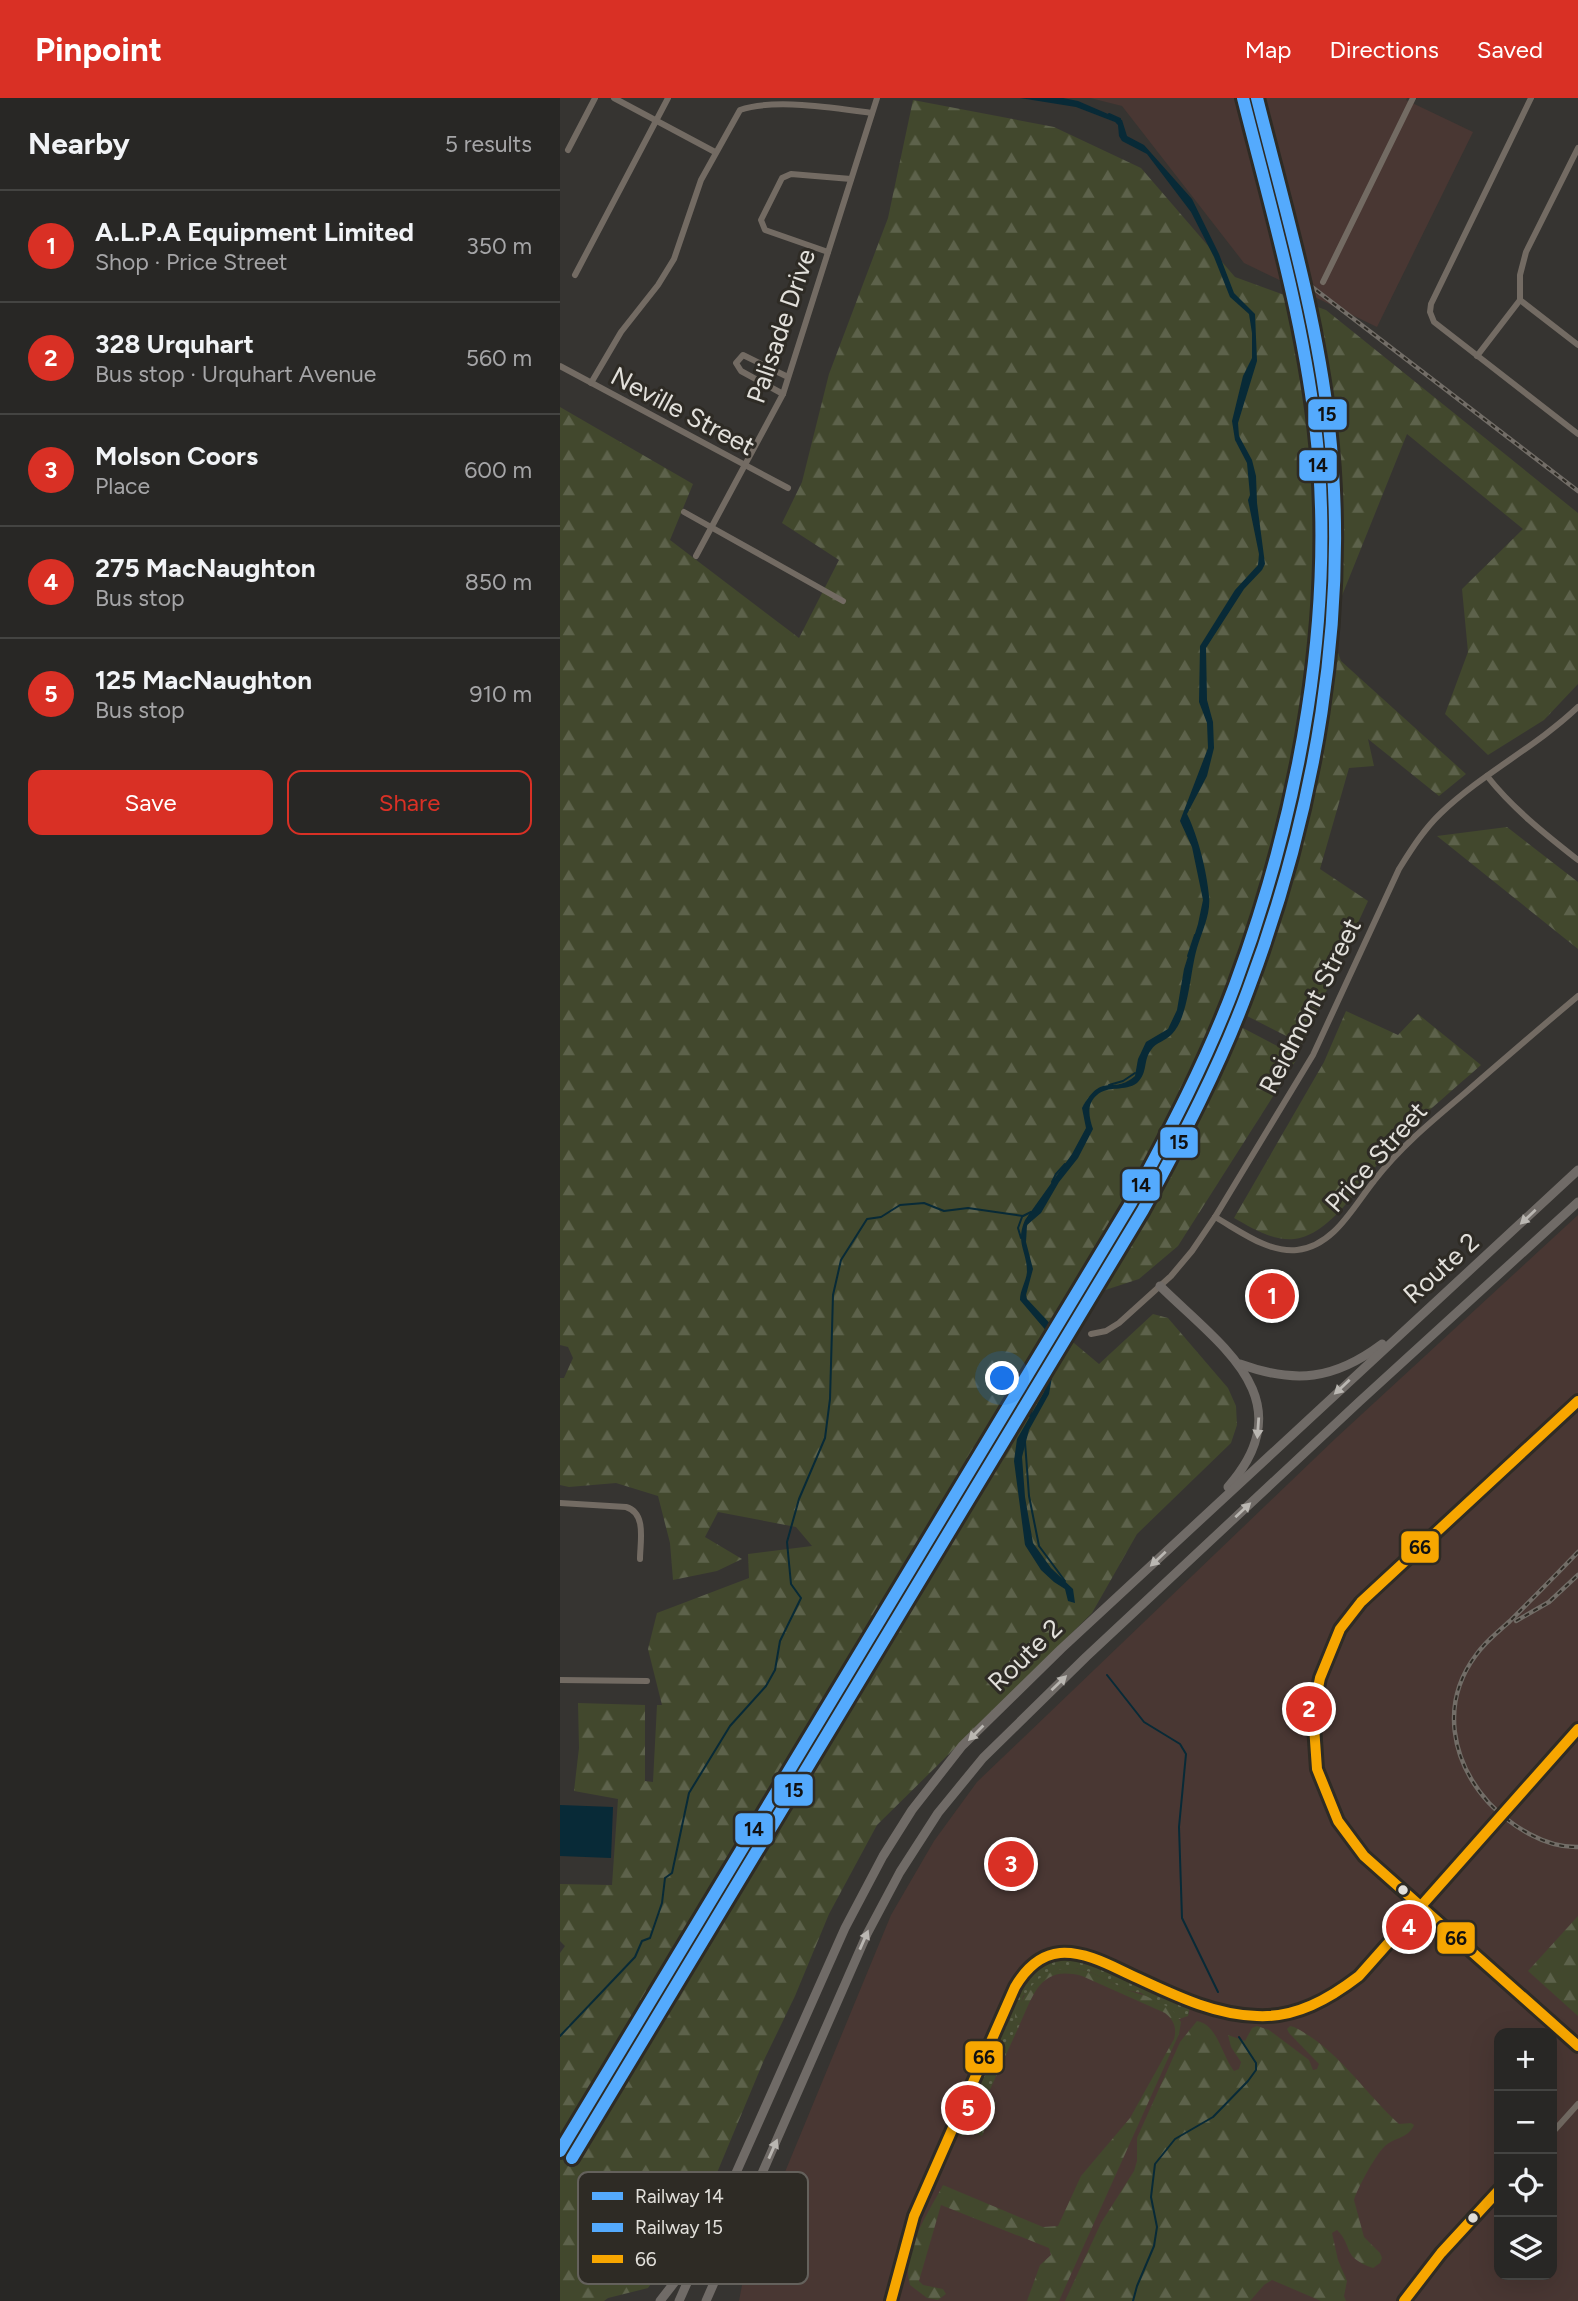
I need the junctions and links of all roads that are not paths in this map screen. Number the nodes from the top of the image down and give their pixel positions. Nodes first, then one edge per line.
1 (595, 98) edge
2 (614, 98) edge
3 (668, 98) edge
4 (877, 98) edge
5 (1413, 98) edge
6 (1531, 98) edge
7 (872, 113) junction
8 (656, 121) junction
9 (1578, 148) edge
10 (568, 150) dead end
11 (715, 152) junction
12 (851, 179) junction
13 (828, 252) junction
14 (575, 275) dead end
15 (1323, 282) dead end
16 (1520, 300) junction
17 (1578, 345) edge
18 (1477, 356) junction
19 (560, 366) edge
20 (788, 377) junction
21 (591, 383) junction
22 (783, 394) junction
23 (1578, 434) edge
24 (745, 467) junction
25 (788, 488) dead end
26 (684, 512) dead end
27 (712, 528) junction
28 (696, 556) dead end
29 (843, 601) dead end
30 (1578, 707) edge
31 (1487, 776) junction
32 (1578, 860) edge
33 (1578, 996) edge
34 (1578, 1170) edge
35 (1578, 1202) edge
36 (1215, 1217) junction
37 (1160, 1286) junction
38 (1423, 1312) junction
39 (1091, 1334) dead end
40 (1240, 1364) junction
41 (1578, 1401) edge
42 (560, 1503) edge
43 (1189, 1530) junction
44 (640, 1559) dead end
45 (560, 1680) edge
46 (647, 1681) dead end
47 (1578, 1729) edge
48 (1421, 1907) junction
49 (1578, 2046) edge
50 (1578, 2104) edge
51 (1557, 2127) edge
52 (737, 2172) edge
53 (763, 2172) edge
54 (1494, 2195) edge
55 (673, 2284) edge
56 (687, 2284) edge
57 (714, 2284) edge
58 (718, 2284) edge
59 (660, 2301) edge
60 (679, 2301) edge
61 (706, 2301) edge
62 (712, 2301) edge
63 (891, 2301) edge
64 (1404, 2301) edge

1 - 10 street
2 - 8 street
3 - 8 street
4 - 7 street, Palisade Drive
5 - 15 street
6 - 18 street
7 - 11 street
7 - 12 street, Palisade Drive
8 - 11 street
8 - 14 street
9 - 16 street
11 - 21 street
12 - 13 street, Palisade Drive
12 - 13 street
13 - 20 street, Palisade Drive
16 - 17 street
16 - 18 street
18 - 23 street
19 - 21 street, Neville Street
20 - 22 street, Palisade Drive
20 - 22 street
21 - 24 street, Neville Street
22 - 24 street, Palisade Drive
24 - 25 street, Neville Street
24 - 27 street, Palisade Drive
26 - 27 street
27 - 28 street, Palisade Drive
27 - 29 street
30 - 31 street, Reidmont Street
31 - 32 street
31 - 36 street, Reidmont Street
33 - 36 street, Price Street
34 -> 38 highway, Route 2
53 -> 35 highway, Route 2
36 - 37 street, Reidmont Street
37 - 39 street, Reidmont Street
37 - 40 highway
38 - 40 highway
38 -> 43 highway, Route 2
40 -> 43 highway
41 - 48 street
42 - 44 street
43 -> 52 highway, Route 2
45 - 46 street
47 - 48 street
48 - 49 street
48 - 63 street
50 - 51 street
54 - 64 street
55 - 59 highway
56 - 60 highway, Route 2
57 - 61 highway, Route 2
58 - 62 highway

